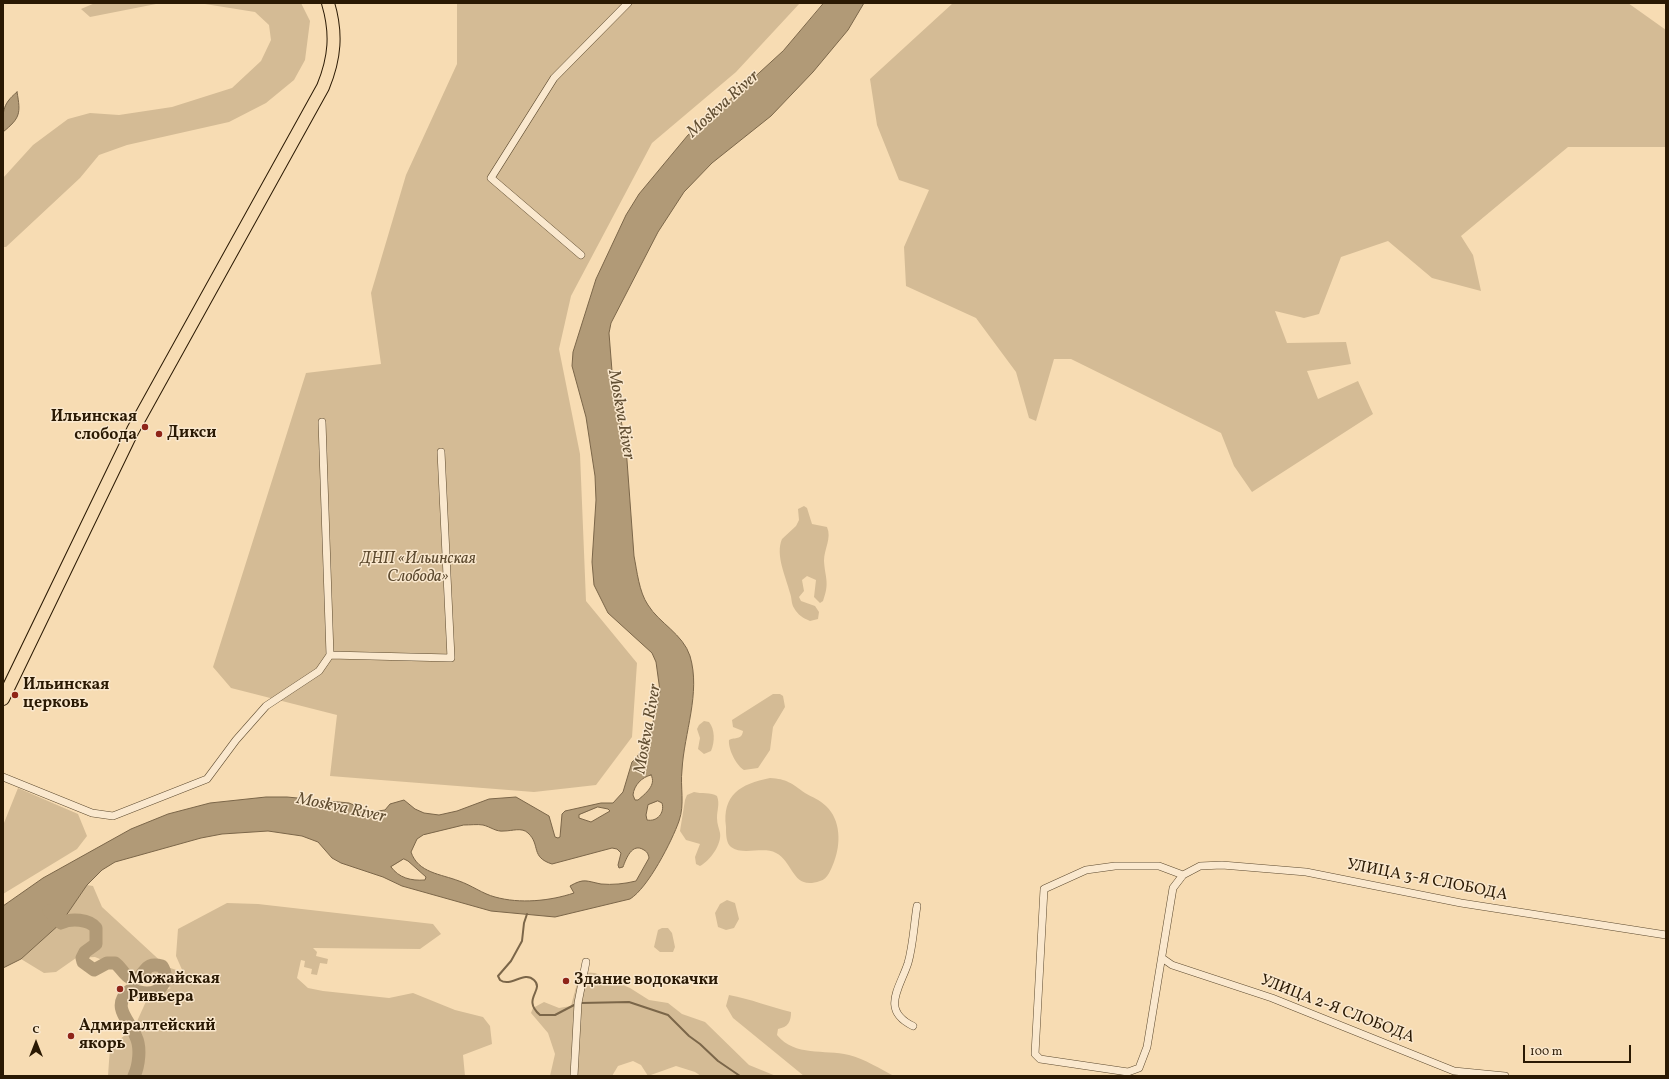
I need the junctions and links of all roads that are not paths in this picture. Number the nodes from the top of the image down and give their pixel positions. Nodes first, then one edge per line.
1 (328, 3) edge
2 (628, 3) edge
3 (580, 255) dead end
4 (322, 422) dead end
5 (441, 452) dead end
6 (330, 655) junction
7 (3, 699) edge
8 (3, 777) edge
9 (1183, 875) junction
10 (916, 906) dead end
11 (1666, 935) edge
12 (1162, 958) junction
13 (586, 962) dead end
14 (913, 1026) dead end
15 (574, 1076) edge
16 (1505, 1076) edge

1 - 7 main road
2 - 3 street
4 - 6 street
5 - 6 street
6 - 8 street
9 - 11 street, УЛИЦА 3-Я СЛОБОДА
9 - 12 street
9 - 12 street
10 - 14 street
12 - 16 street, УЛИЦА 2-Я СЛОБОДА
13 - 15 street

